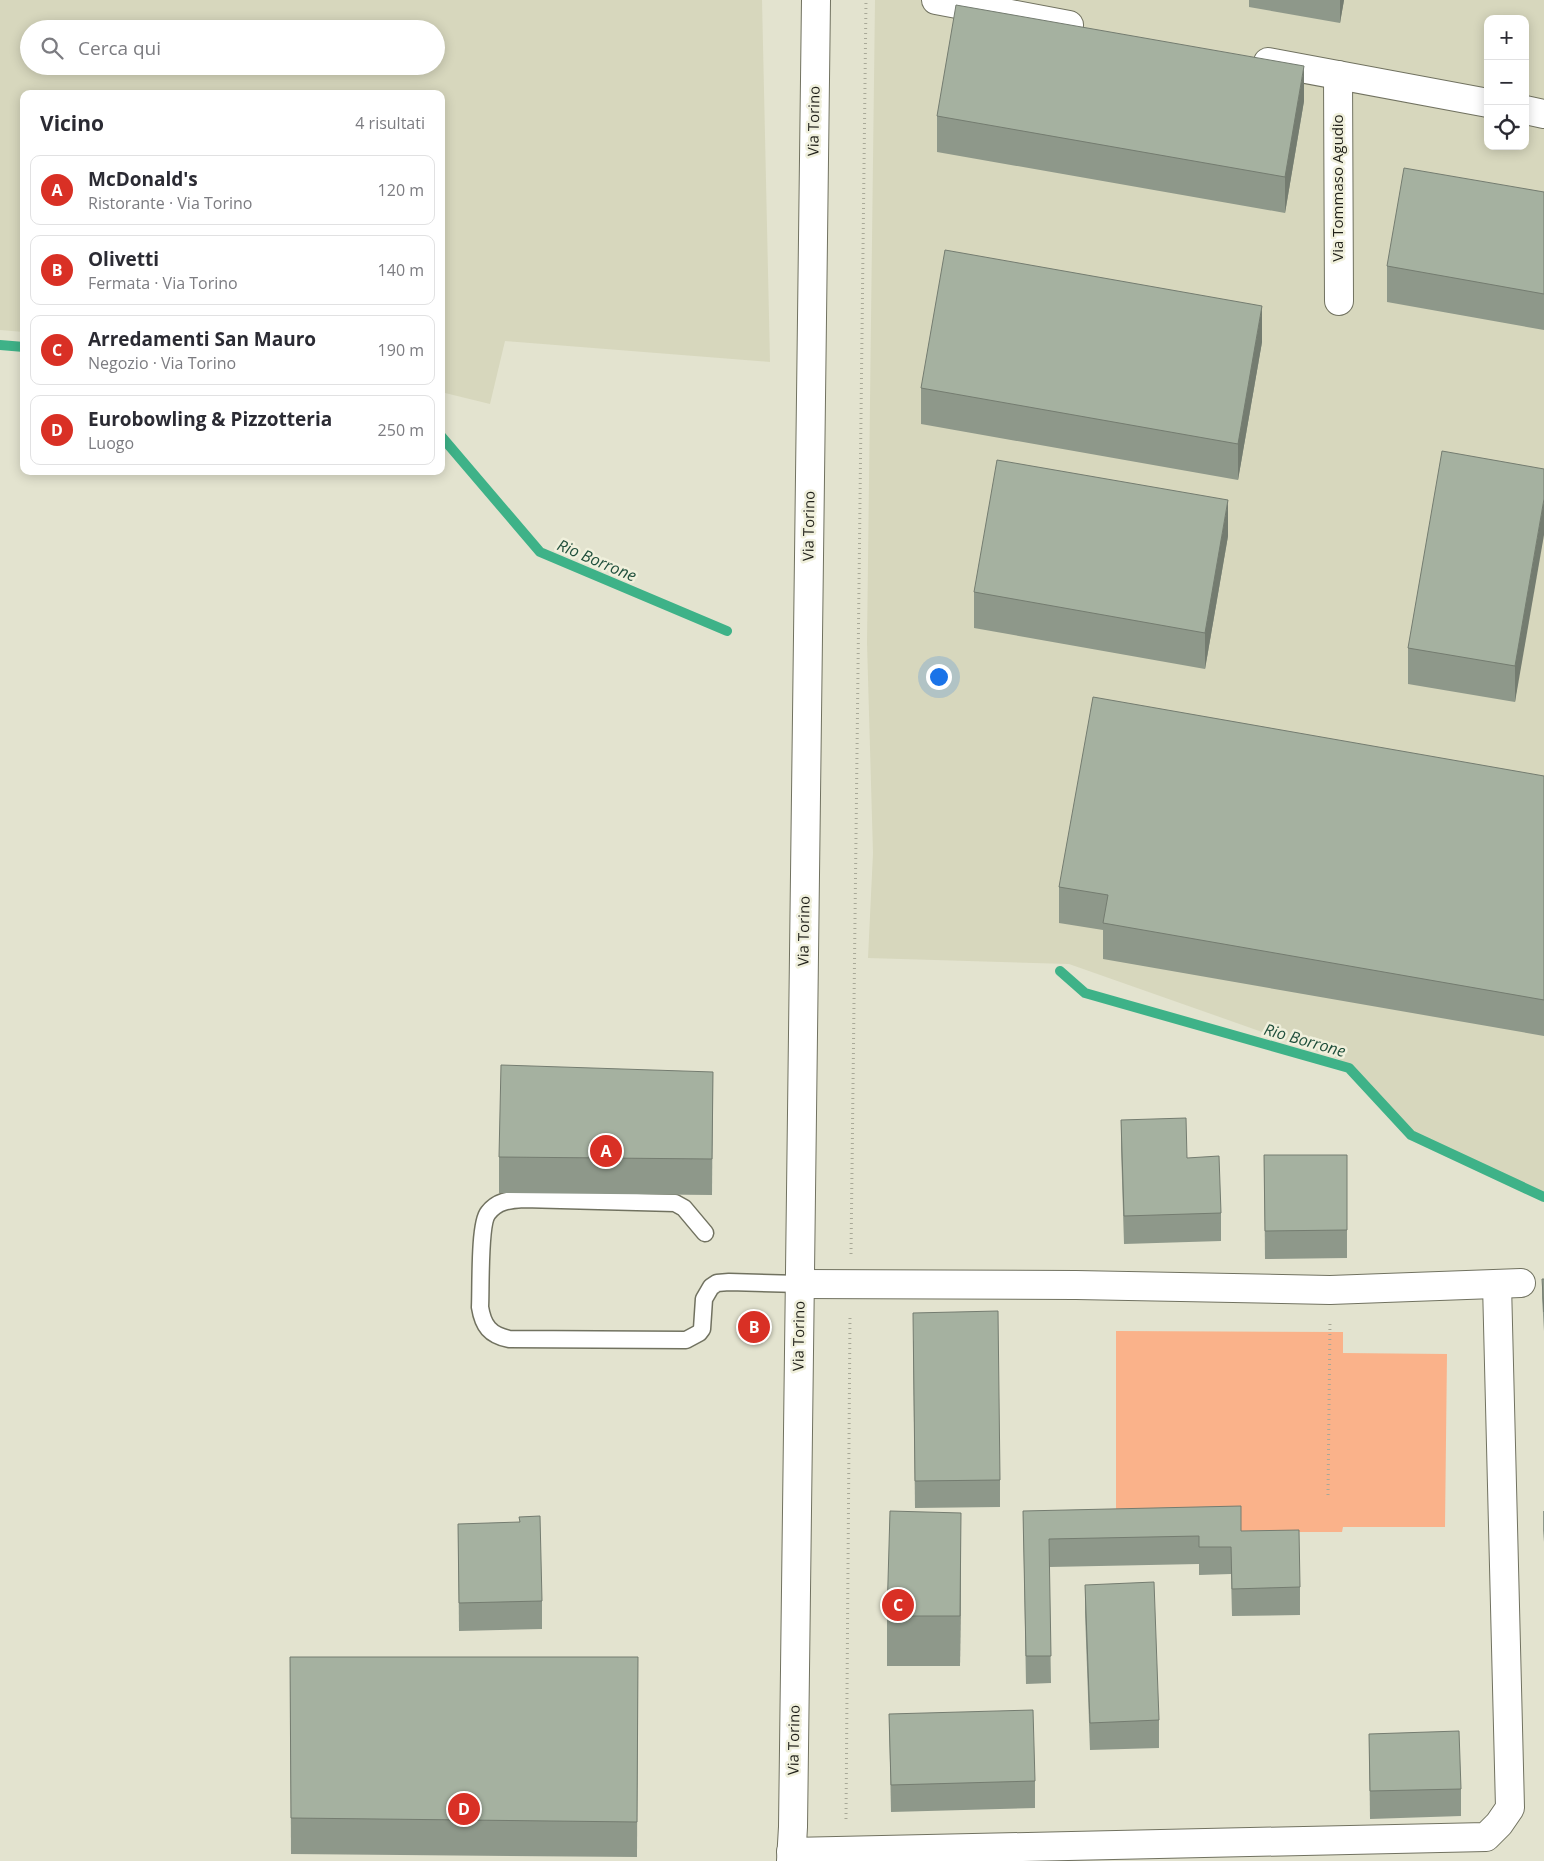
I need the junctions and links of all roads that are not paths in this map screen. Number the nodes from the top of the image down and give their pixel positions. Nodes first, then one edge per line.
1 (816, 0) edge
2 (936, 0) edge
3 (1092, 29) edge
4 (1240, 57) edge
5 (1338, 75) junction
6 (1484, 102) edge
7 (1529, 111) edge
8 (1544, 114) edge
9 (1339, 301) dead end
10 (705, 1233) dead end
11 (800, 1284) junction
12 (791, 1856) edge

1 - 11 street, Via Torino
2 - 3 street
4 - 5 street
5 - 6 street
5 - 9 street, Via Tommaso Agudio
7 - 8 street
10 - 11 lane
11 - 12 street, Via Torino
11 - 12 street

